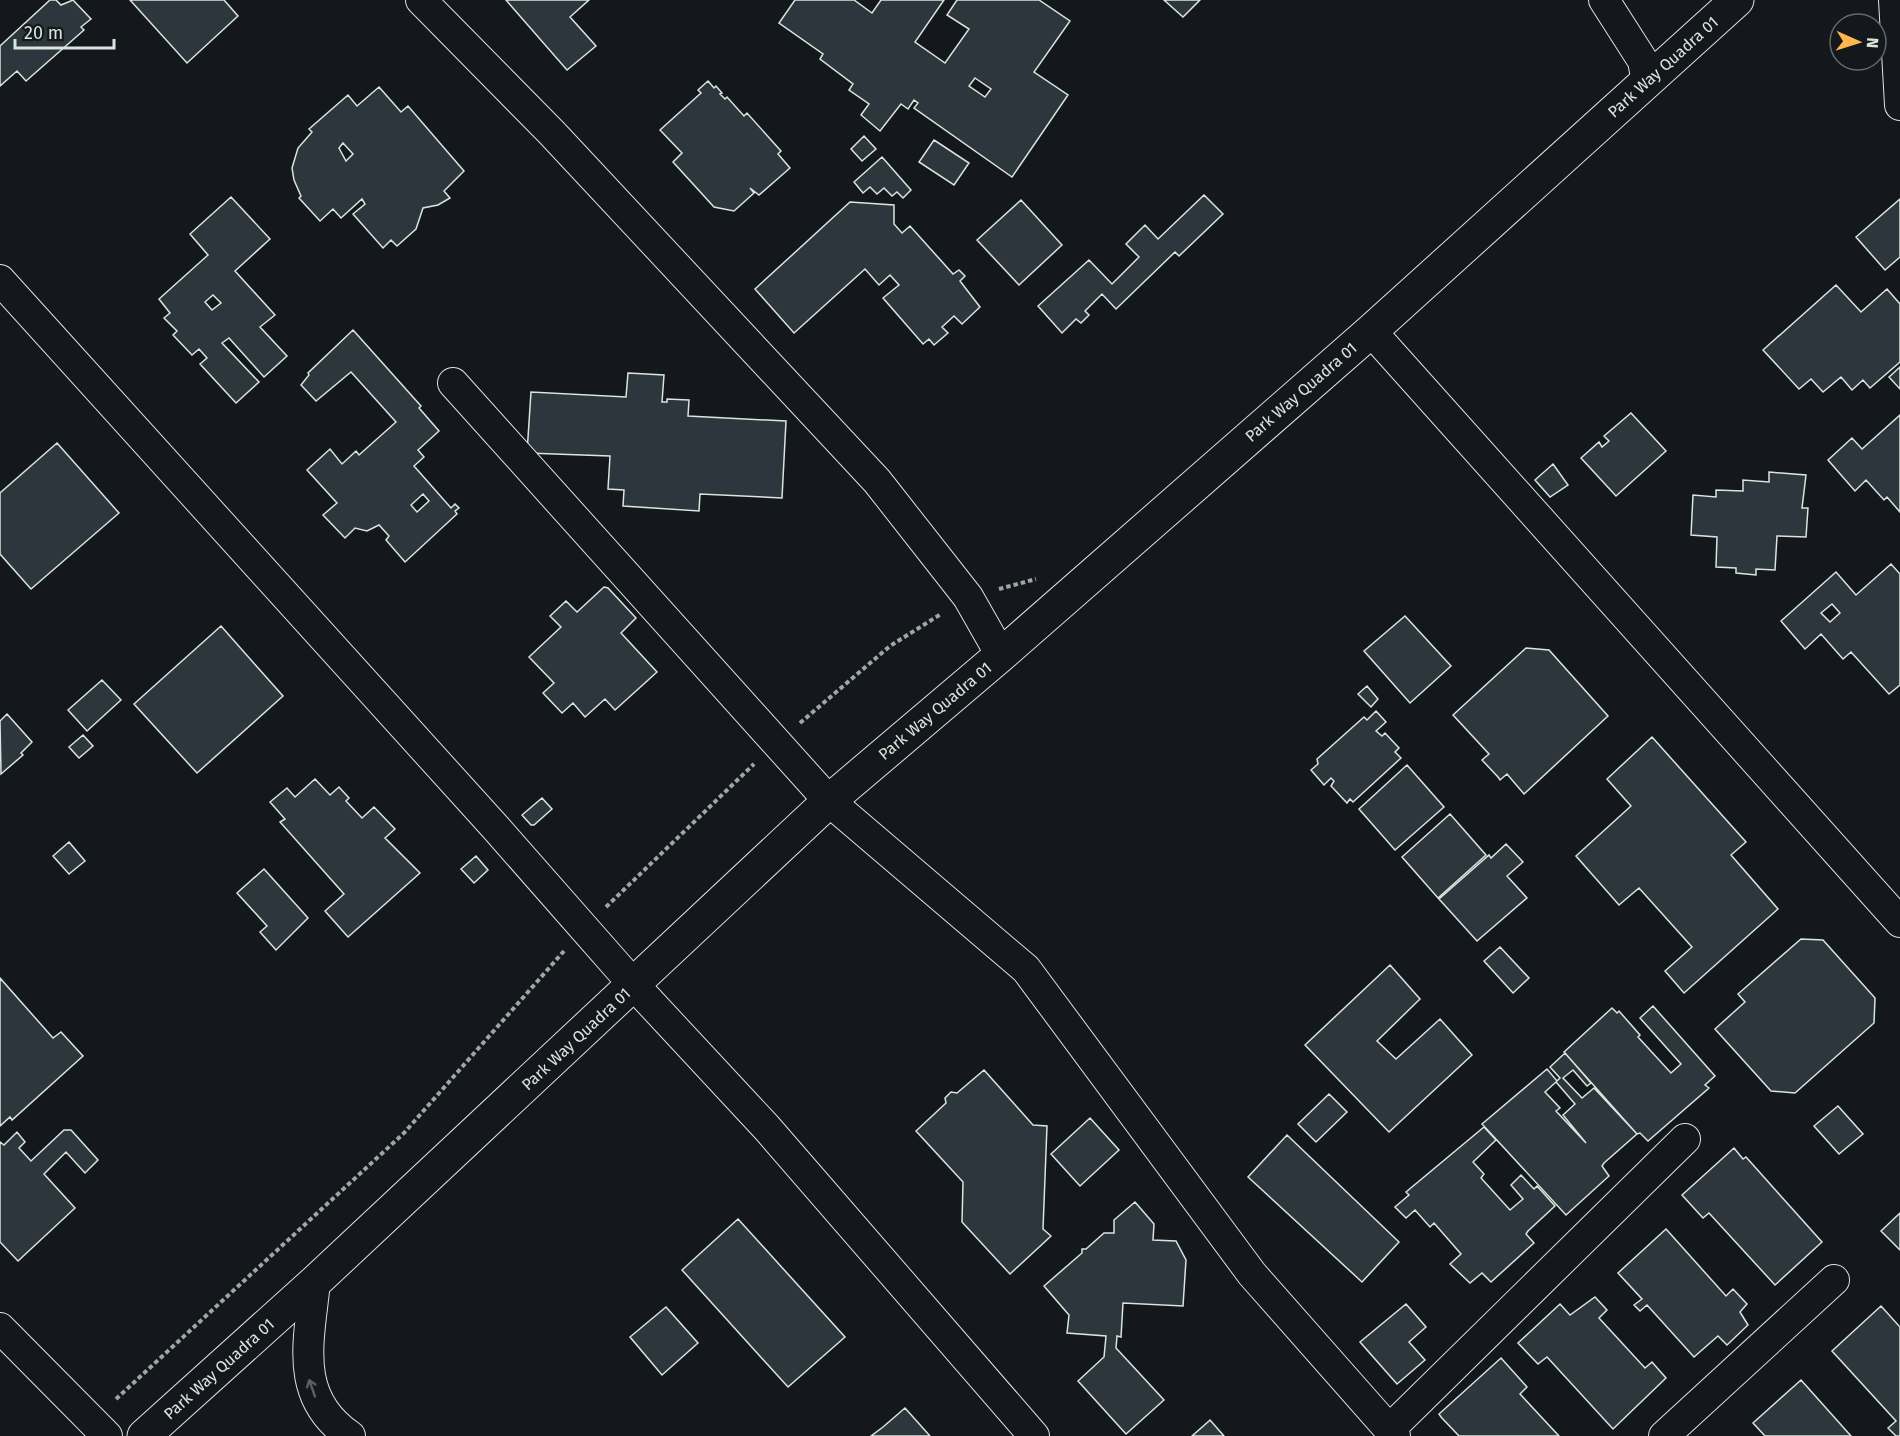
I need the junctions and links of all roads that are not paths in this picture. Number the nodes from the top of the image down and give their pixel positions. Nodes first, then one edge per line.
1 (421, 0) edge
2 (1604, 0) edge
3 (1737, 0) edge
4 (1894, 0) edge
5 (1647, 82) junction
6 (1900, 105) edge
7 (0, 280) edge
8 (1371, 331) junction
9 (453, 383) dead end
10 (1001, 655) junction
11 (829, 801) junction
12 (1900, 922) edge
13 (634, 985) junction
14 (1685, 1139) dead end
15 (1834, 1280) dead end
16 (315, 1282) junction
17 (0, 1329) edge
18 (99, 1429) edge
19 (1392, 1433) edge
20 (342, 1435) edge
21 (144, 1436) edge
22 (1034, 1436) edge
23 (1664, 1436) edge

1 - 10 street
2 - 5 street
3 - 5 street, Park Way Quadra 01
4 - 6 street
5 - 8 street, Park Way Quadra 01
7 - 13 street
8 - 10 street, Park Way Quadra 01
8 - 12 street
9 - 11 street
10 - 11 street, Park Way Quadra 01
11 - 13 street, Park Way Quadra 01
11 - 19 street
13 - 16 street, Park Way Quadra 01
13 - 22 street
14 - 19 street
15 - 23 street
20 -> 16 street
16 - 21 street, Park Way Quadra 01
17 - 18 street

